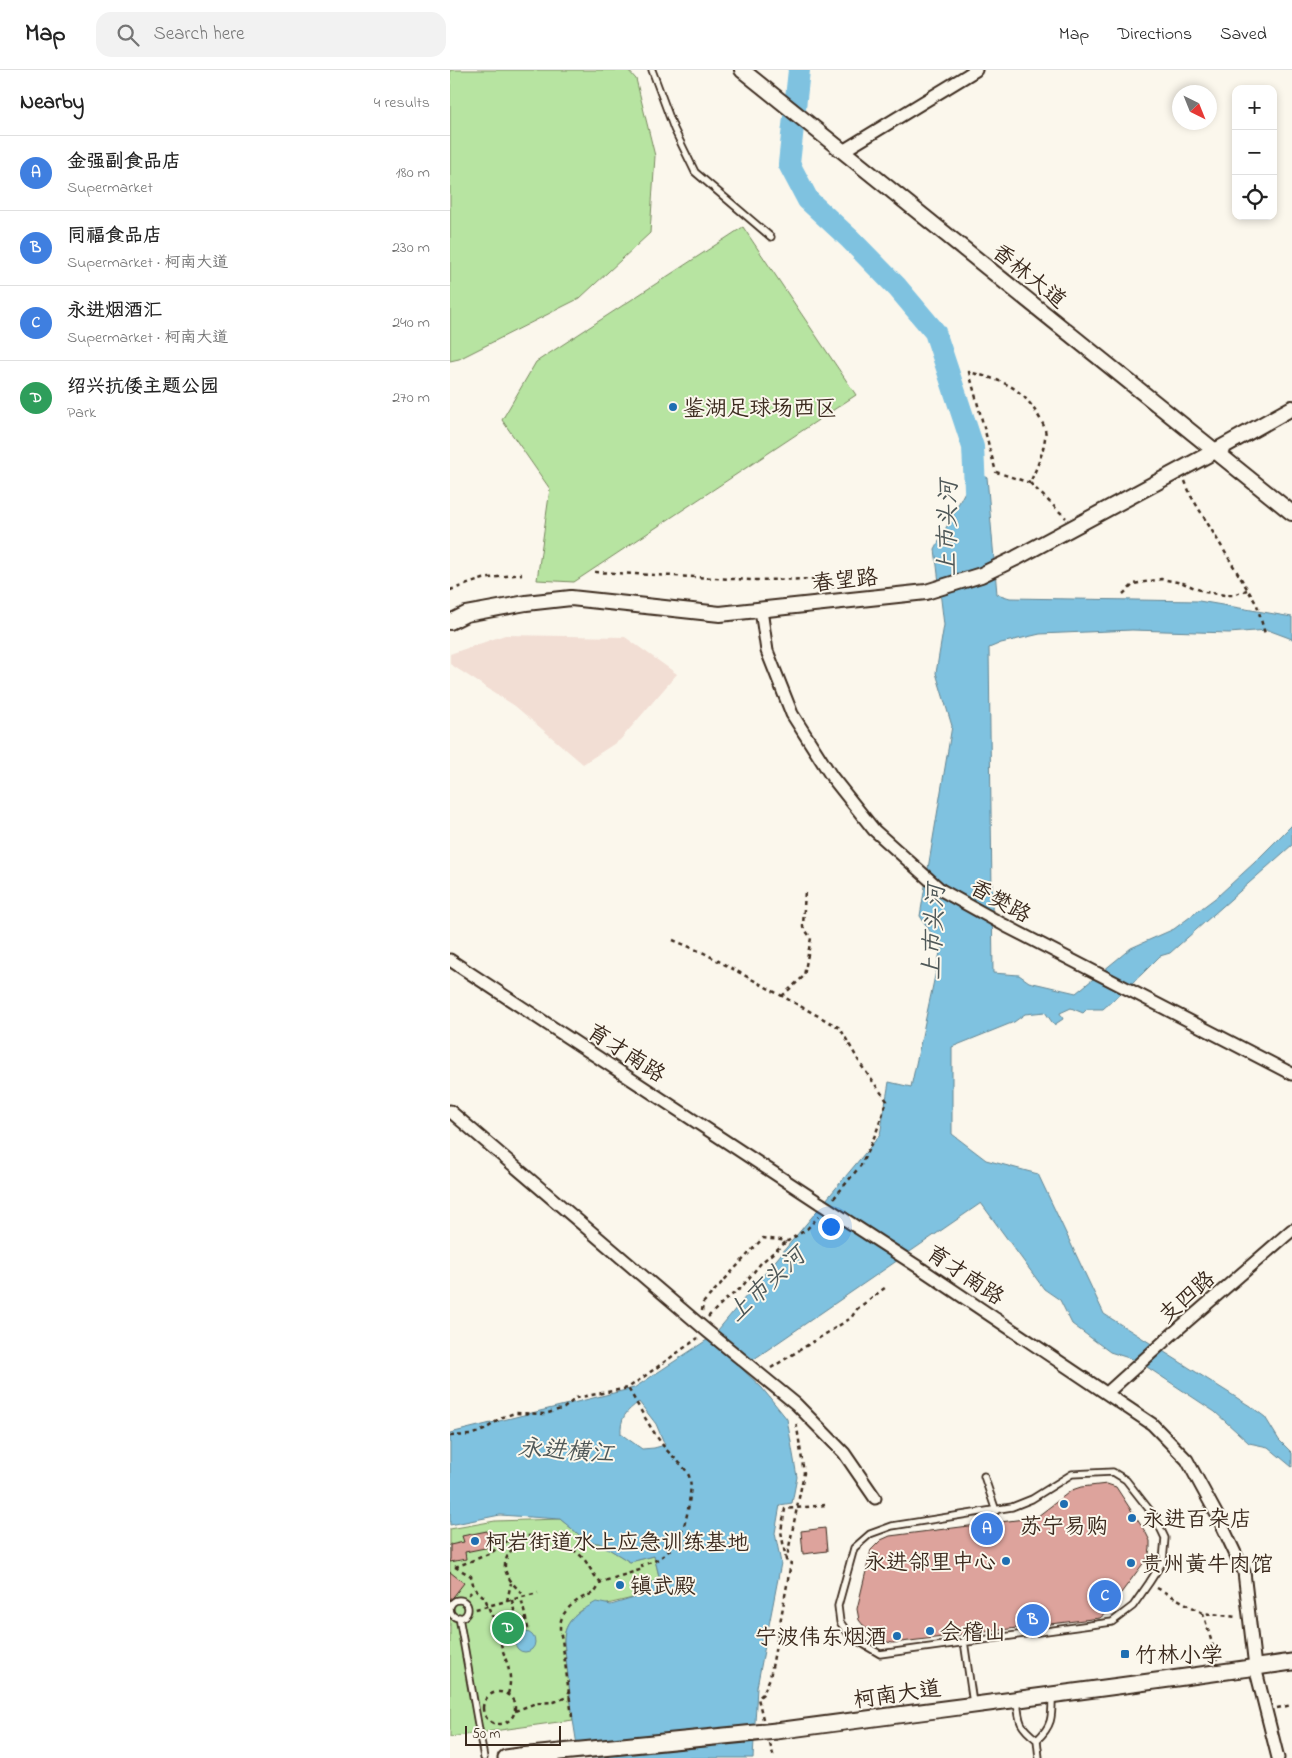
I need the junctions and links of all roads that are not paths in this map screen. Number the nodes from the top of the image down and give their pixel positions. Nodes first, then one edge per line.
1 (652, 70) edge
2 (742, 70) edge
3 (976, 70) edge
4 (843, 151) junction
5 (771, 237) dead end
6 (1292, 408) edge
7 (1215, 452) junction
8 (1292, 513) edge
9 (761, 610) junction
10 (450, 622) edge
11 (450, 960) edge
12 (1292, 1074) edge
13 (450, 1111) edge
14 (1292, 1230) edge
15 (1107, 1394) junction
16 (984, 1476) dead end
17 (875, 1498) dead end
18 (996, 1511) junction
19 (459, 1618) junction
20 (964, 1641) junction
21 (1292, 1662) edge
22 (1255, 1667) junction
23 (1052, 1694) junction
24 (1017, 1698) junction
25 (973, 1704) junction
26 (1037, 1740) junction
27 (513, 1757) edge
28 (484, 1758) edge
29 (1039, 1758) edge
30 (1278, 1758) edge

1 - 5 lane
2 - 4 street, 香林大道
3 - 4 street
4 - 7 street, 香林大道
6 - 7 street, 春望路
7 - 8 street, 香林大道
7 - 9 street, 春望路
9 - 10 street, 春望路
9 - 12 street, 香樊路
11 - 15 street, 育才南路, bridge
13 - 17 street
14 - 15 street, 支四路
15 - 22 street, 育才南路
16 - 18 lane
18 - 20 lane
18 - 20 lane
19 - 19 lane
19 - 28 lane
20 - 25 lane
21 - 22 main road, 柯南大道
22 - 23 main road, 柯南大道
22 - 30 street, 育才南路
23 - 24 main road, 柯南大道
23 - 26 lane
24 - 25 main road, 柯南大道
24 - 26 lane
25 - 27 main road, 柯南大道, bridge
26 - 29 lane

